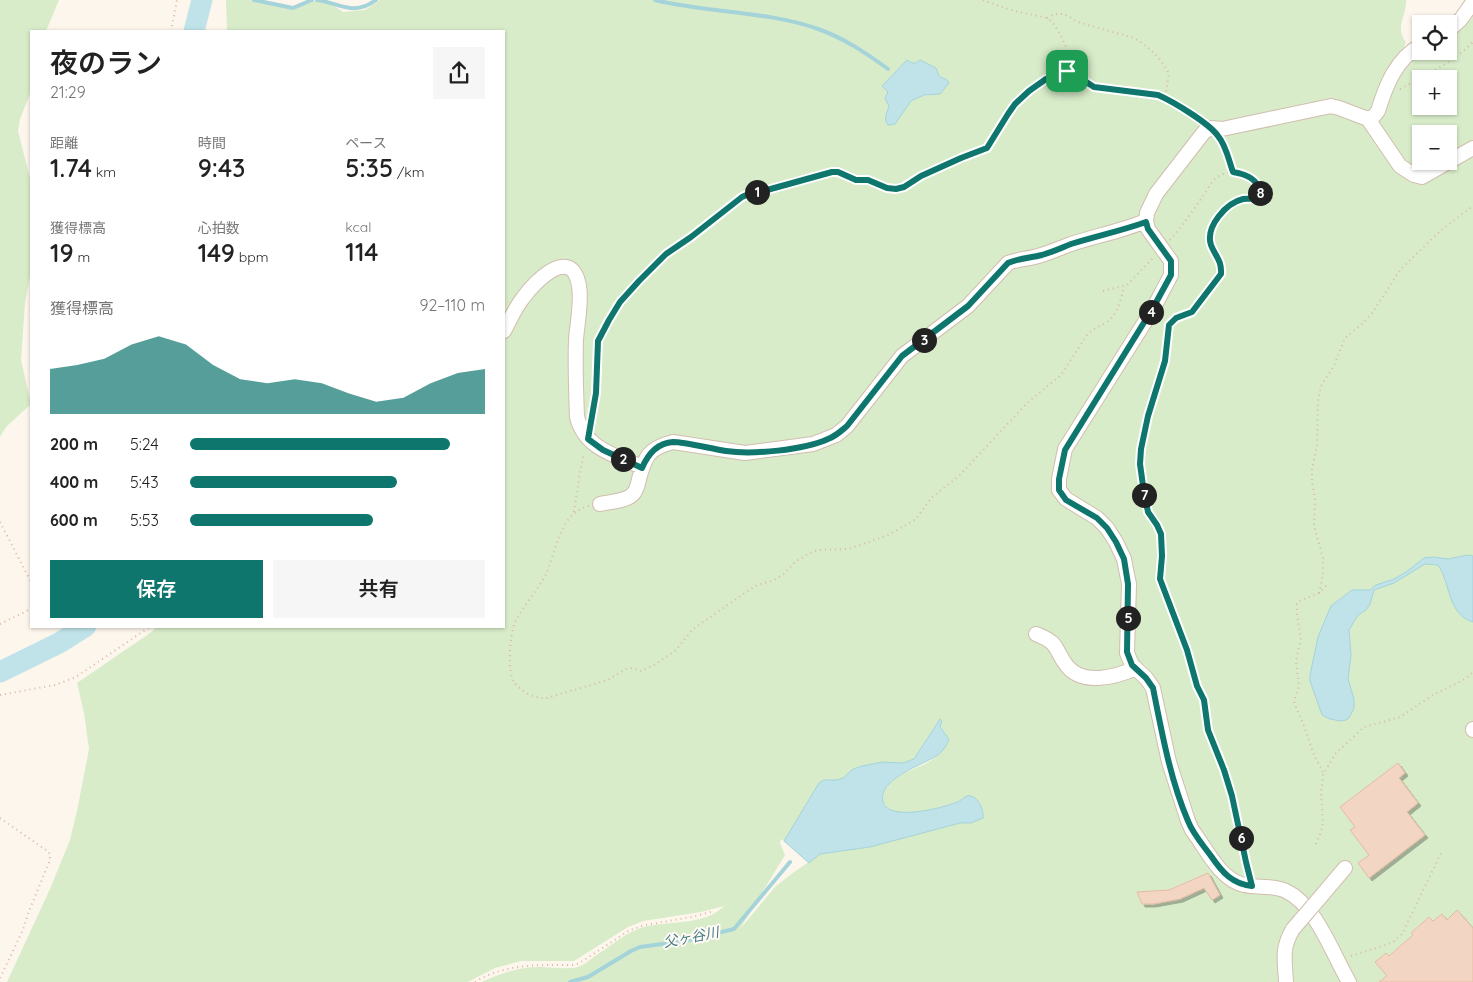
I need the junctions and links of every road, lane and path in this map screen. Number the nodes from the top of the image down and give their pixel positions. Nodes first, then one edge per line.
1 (177, 0) edge
2 (983, 0) edge
3 (1473, 2) edge
4 (1047, 18) junction
5 (1457, 23) edge
6 (172, 30) edge
7 (1473, 42) edge
8 (1412, 51) edge
9 (1075, 70) junction
10 (1165, 98) junction
11 (1382, 98) junction
12 (1368, 119) junction
13 (1211, 128) junction
14 (1473, 148) edge
15 (1233, 172) junction
16 (1473, 206) edge
17 (1146, 222) junction
18 (1163, 248) junction
19 (1124, 287) junction
20 (1103, 291) dead end
21 (505, 329) edge
22 (588, 439) junction
23 (642, 468) junction
24 (600, 504) joint
25 (574, 512) junction
26 (0, 522) edge
27 (30, 580) edge
28 (1329, 584) dead end
29 (1318, 593) junction
30 (30, 609) edge
31 (0, 624) edge
32 (148, 628) edge
33 (1036, 634) dead end
34 (1136, 668) junction
35 (1473, 672) edge
36 (0, 695) edge
37 (1323, 774) junction
38 (0, 818) edge
39 (1316, 844) dead end
40 (1442, 851) dead end
41 (1345, 868) dead end
42 (1252, 886) junction
43 (714, 911) dead end
44 (1337, 962) junction
45 (0, 978) edge
46 (475, 982) edge
47 (1286, 982) edge
48 (1349, 982) edge

1 - 6 path
2 - 4 path
3 - 5 street
4 - 9 path
4 - 10 path
7 - 11 path
8 - 11 street
9 - 10 path
9 - 22 path
10 - 13 path
11 - 12 street
12 - 13 street
12 - 14 street
13 - 15 path
13 - 17 street
15 - 18 path
15 - 42 path
16 - 29 path
17 - 18 street
17 - 23 street
18 - 19 path
18 - 34 street
19 - 20 path
19 - 25 path
21 - 22 street
22 - 23 street
22 - 25 path
23 - 24 street
24 - 25 path
26 - 27 path
28 - 29 path
29 - 37 path
30 - 31 path
32 - 36 path
33 - 34 street
34 - 42 street
35 - 37 path
37 - 39 path
38 - 45 path
40 - 44 path
41 - 47 street, bridge
42 - 44 street
43 - 46 path
44 - 48 street

